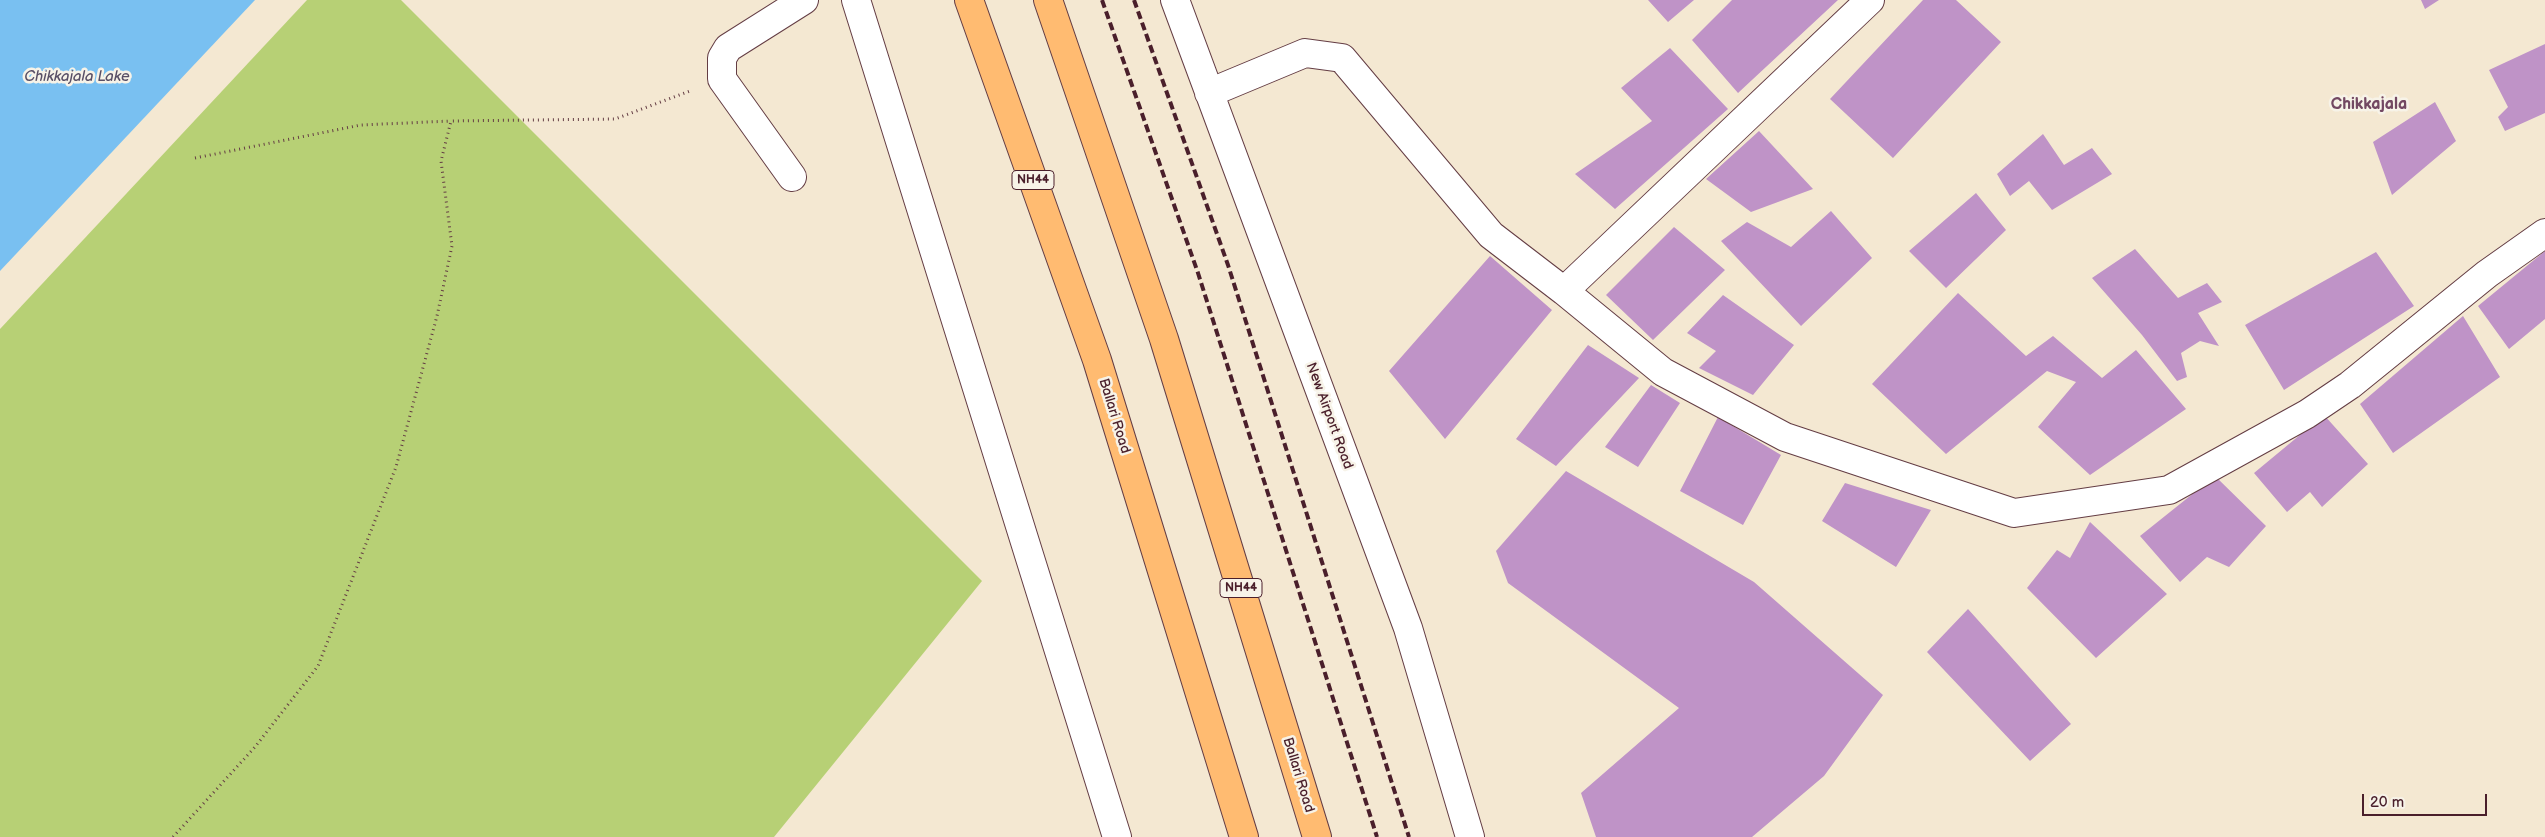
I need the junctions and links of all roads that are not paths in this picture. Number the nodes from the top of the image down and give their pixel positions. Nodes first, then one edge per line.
1 (804, 0) edge
2 (856, 0) edge
3 (969, 0) edge
4 (1048, 0) edge
5 (1175, 0) edge
6 (1870, 0) edge
7 (1209, 93) junction
8 (792, 177) dead end
9 (2545, 233) edge
10 (1564, 292) junction
11 (1117, 837) edge
12 (1244, 837) edge
13 (1317, 837) edge
14 (1470, 837) edge

1 - 8 street
2 - 11 street
3 - 12 highway, Ballari Road / NH44
4 - 13 highway, Ballari Road / NH44
5 - 7 street, New Airport Road
6 - 10 street
7 - 10 street
7 - 14 street, New Airport Road
9 - 10 street

